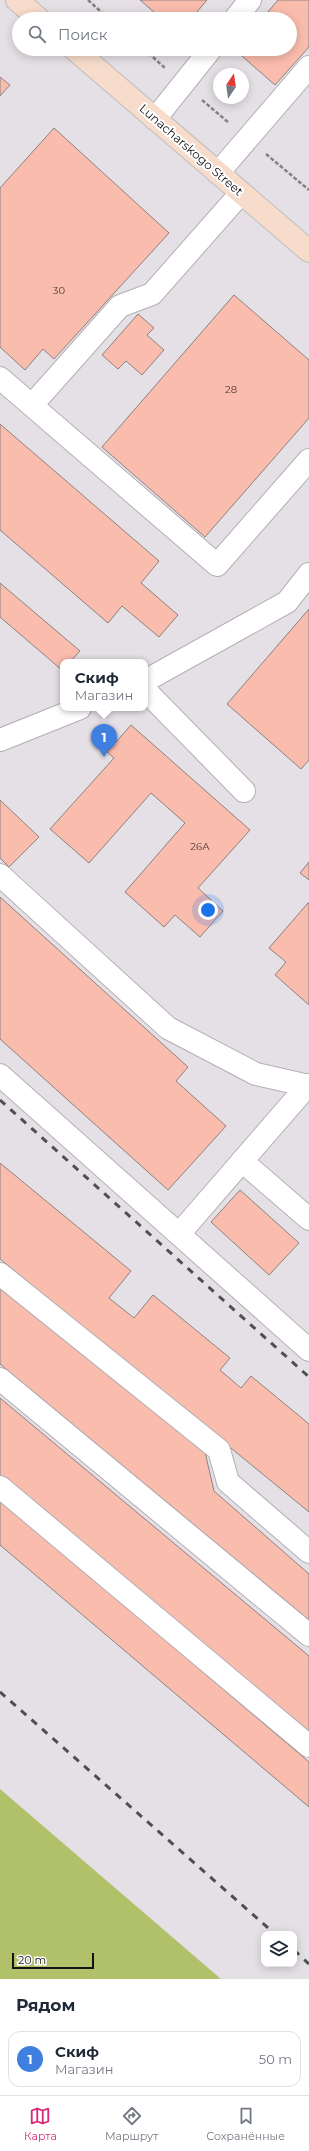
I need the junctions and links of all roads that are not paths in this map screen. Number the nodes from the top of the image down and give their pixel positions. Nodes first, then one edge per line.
1 (17, 0) edge
2 (250, 0) edge
3 (31, 12) edge
4 (241, 12) edge
5 (82, 56) edge
6 (205, 56) edge
7 (309, 67) edge
8 (155, 119) junction
9 (218, 173) junction
10 (241, 193) junction
11 (309, 251) edge
12 (0, 378) edge
13 (32, 405) junction
14 (309, 460) edge
15 (309, 574) edge
16 (148, 679) edge
17 (148, 693) edge
18 (72, 711) edge
19 (0, 740) edge
20 (244, 791) dead end
21 (0, 875) edge
22 (0, 1075) edge
23 (308, 1086) edge
24 (242, 1162) junction
25 (309, 1218) edge
26 (179, 1234) junction
27 (0, 1274) edge
28 (309, 1350) edge
29 (0, 1379) edge
30 (0, 1487) edge
31 (309, 1552) edge
32 (309, 1635) edge
33 (309, 1746) edge

1 - 3 main road
2 - 4 lane
5 - 8 main road, Lunacharskogo Street
6 - 8 lane
7 - 9 lane
8 - 9 main road, Lunacharskogo Street
9 - 10 main road, Lunacharskogo Street
10 - 11 main road, Lunacharskogo Street
10 - 13 lane
12 - 13 lane
13 - 14 lane
15 - 16 lane
17 - 20 lane
18 - 19 lane
21 - 23 lane
22 - 26 lane
23 - 24 lane
24 - 25 lane
24 - 26 lane
26 - 28 lane
27 - 31 lane
29 - 32 lane
30 - 33 lane

